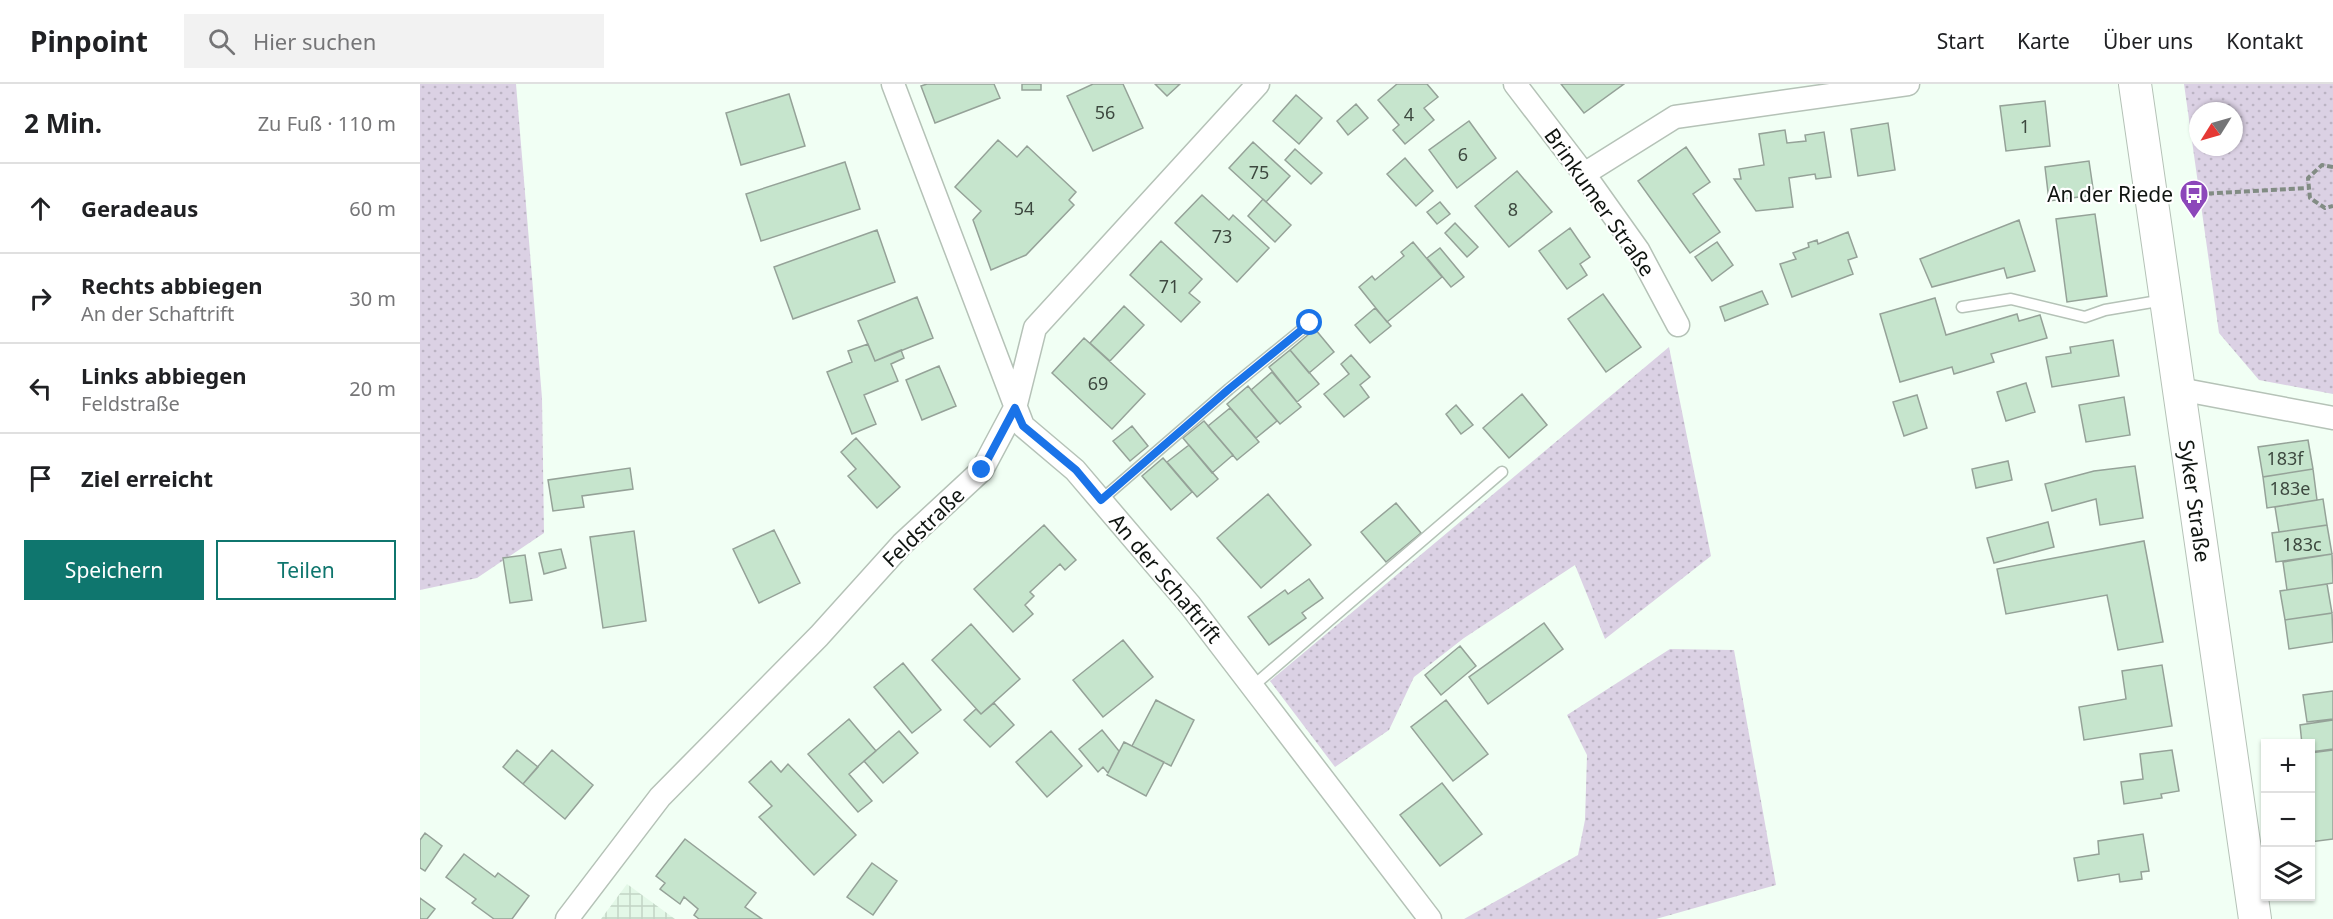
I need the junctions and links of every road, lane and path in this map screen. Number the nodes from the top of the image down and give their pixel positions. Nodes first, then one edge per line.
1 (893, 84) edge
2 (1258, 84) edge
3 (1515, 84) edge
4 (1908, 84) edge
5 (2135, 84) edge
6 (1820, 90) edge
7 (2333, 167) edge
8 (1584, 174) junction
9 (2309, 188) junction
10 (2151, 197) junction
11 (2333, 206) edge
12 (2166, 300) junction
13 (1962, 306) dead end
14 (1310, 323) dead end
15 (1678, 325) dead end
16 (2179, 388) junction
17 (1015, 408) junction
18 (2333, 418) edge
19 (1502, 472) dead end
20 (1101, 500) junction
21 (1253, 686) junction
22 (567, 919) edge
23 (1430, 919) edge
24 (2255, 919) edge

1 - 17 street, An der Schaftrift
2 - 17 street, Feldstraße
3 - 8 street, Brinkumer Straße
4 - 6 street
5 - 10 main road, Syker Straße
6 - 8 street
7 - 9 path
8 - 15 street, Brinkumer Straße
9 - 10 path
9 - 11 path
10 - 12 main road, Syker Straße
12 - 13 lane
12 - 16 main road, Syker Straße
14 - 20 lane
16 - 18 street
16 - 24 main road, Syker Straße
17 - 20 street, An der Schaftrift
17 - 22 street, Feldstraße
19 - 21 lane
20 - 21 street, An der Schaftrift
21 - 23 street, An der Schaftrift

